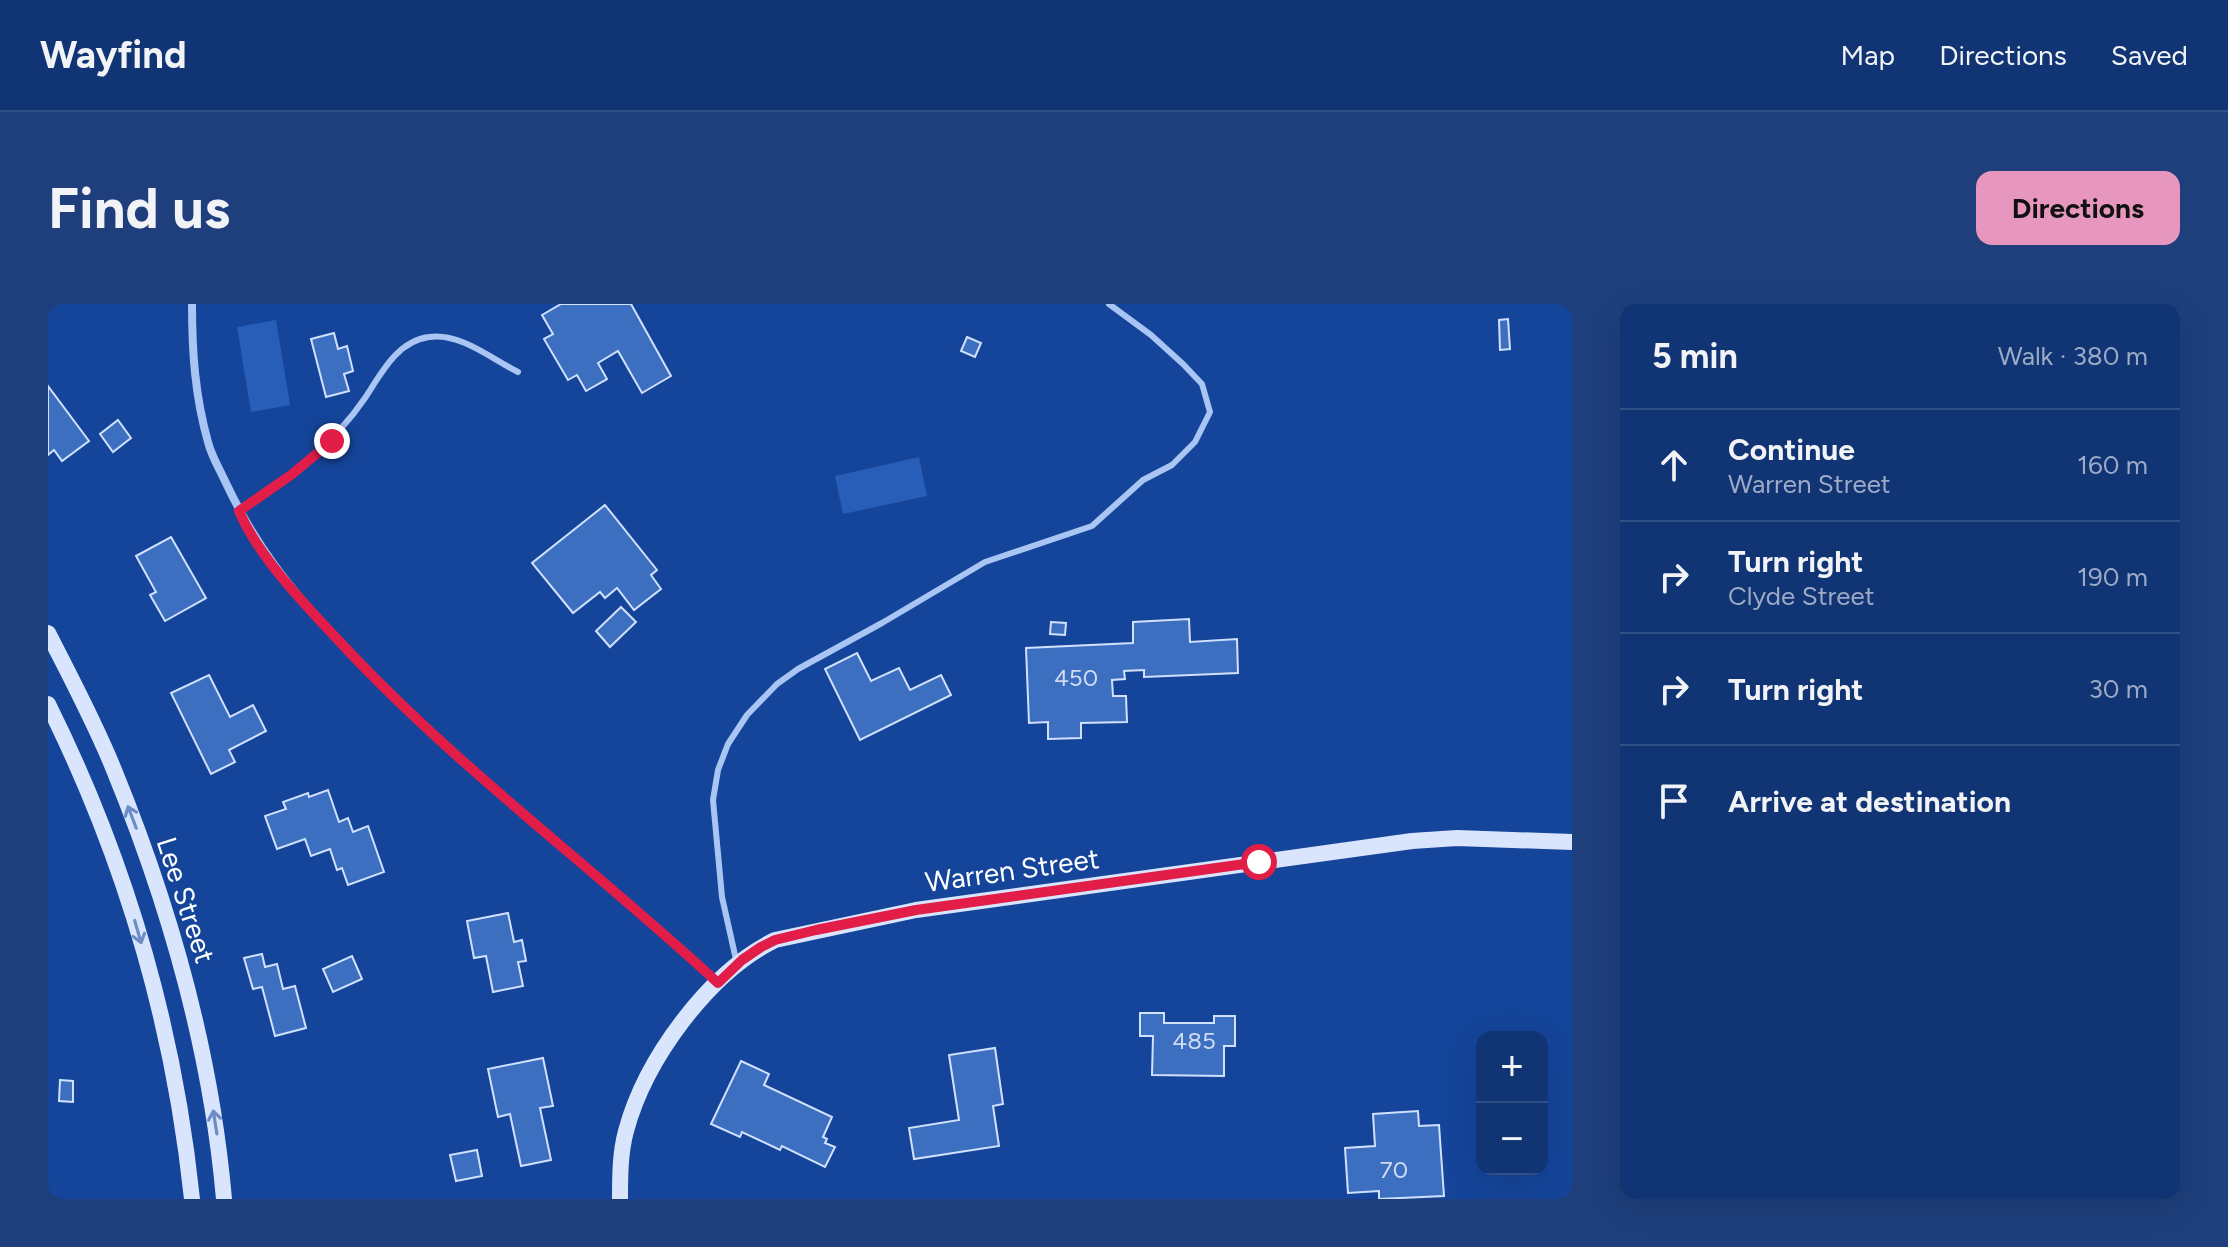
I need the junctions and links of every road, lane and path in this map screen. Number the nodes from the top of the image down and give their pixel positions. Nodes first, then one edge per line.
1 (192, 304) edge
2 (1109, 304) edge
3 (518, 372) dead end
4 (239, 511) junction
5 (48, 633) edge
6 (48, 704) edge
7 (1572, 842) edge
8 (737, 965) junction
9 (718, 983) junction
10 (192, 1199) edge
11 (224, 1199) edge
12 (620, 1199) edge

1 - 4 street
2 - 8 lane
3 - 4 lane
4 - 9 street
11 -> 5 street, Lee Street
6 -> 10 street, Lee Street
7 - 8 street, Warren Street
8 - 9 street, Warren Street
9 - 12 street, Warren Street

